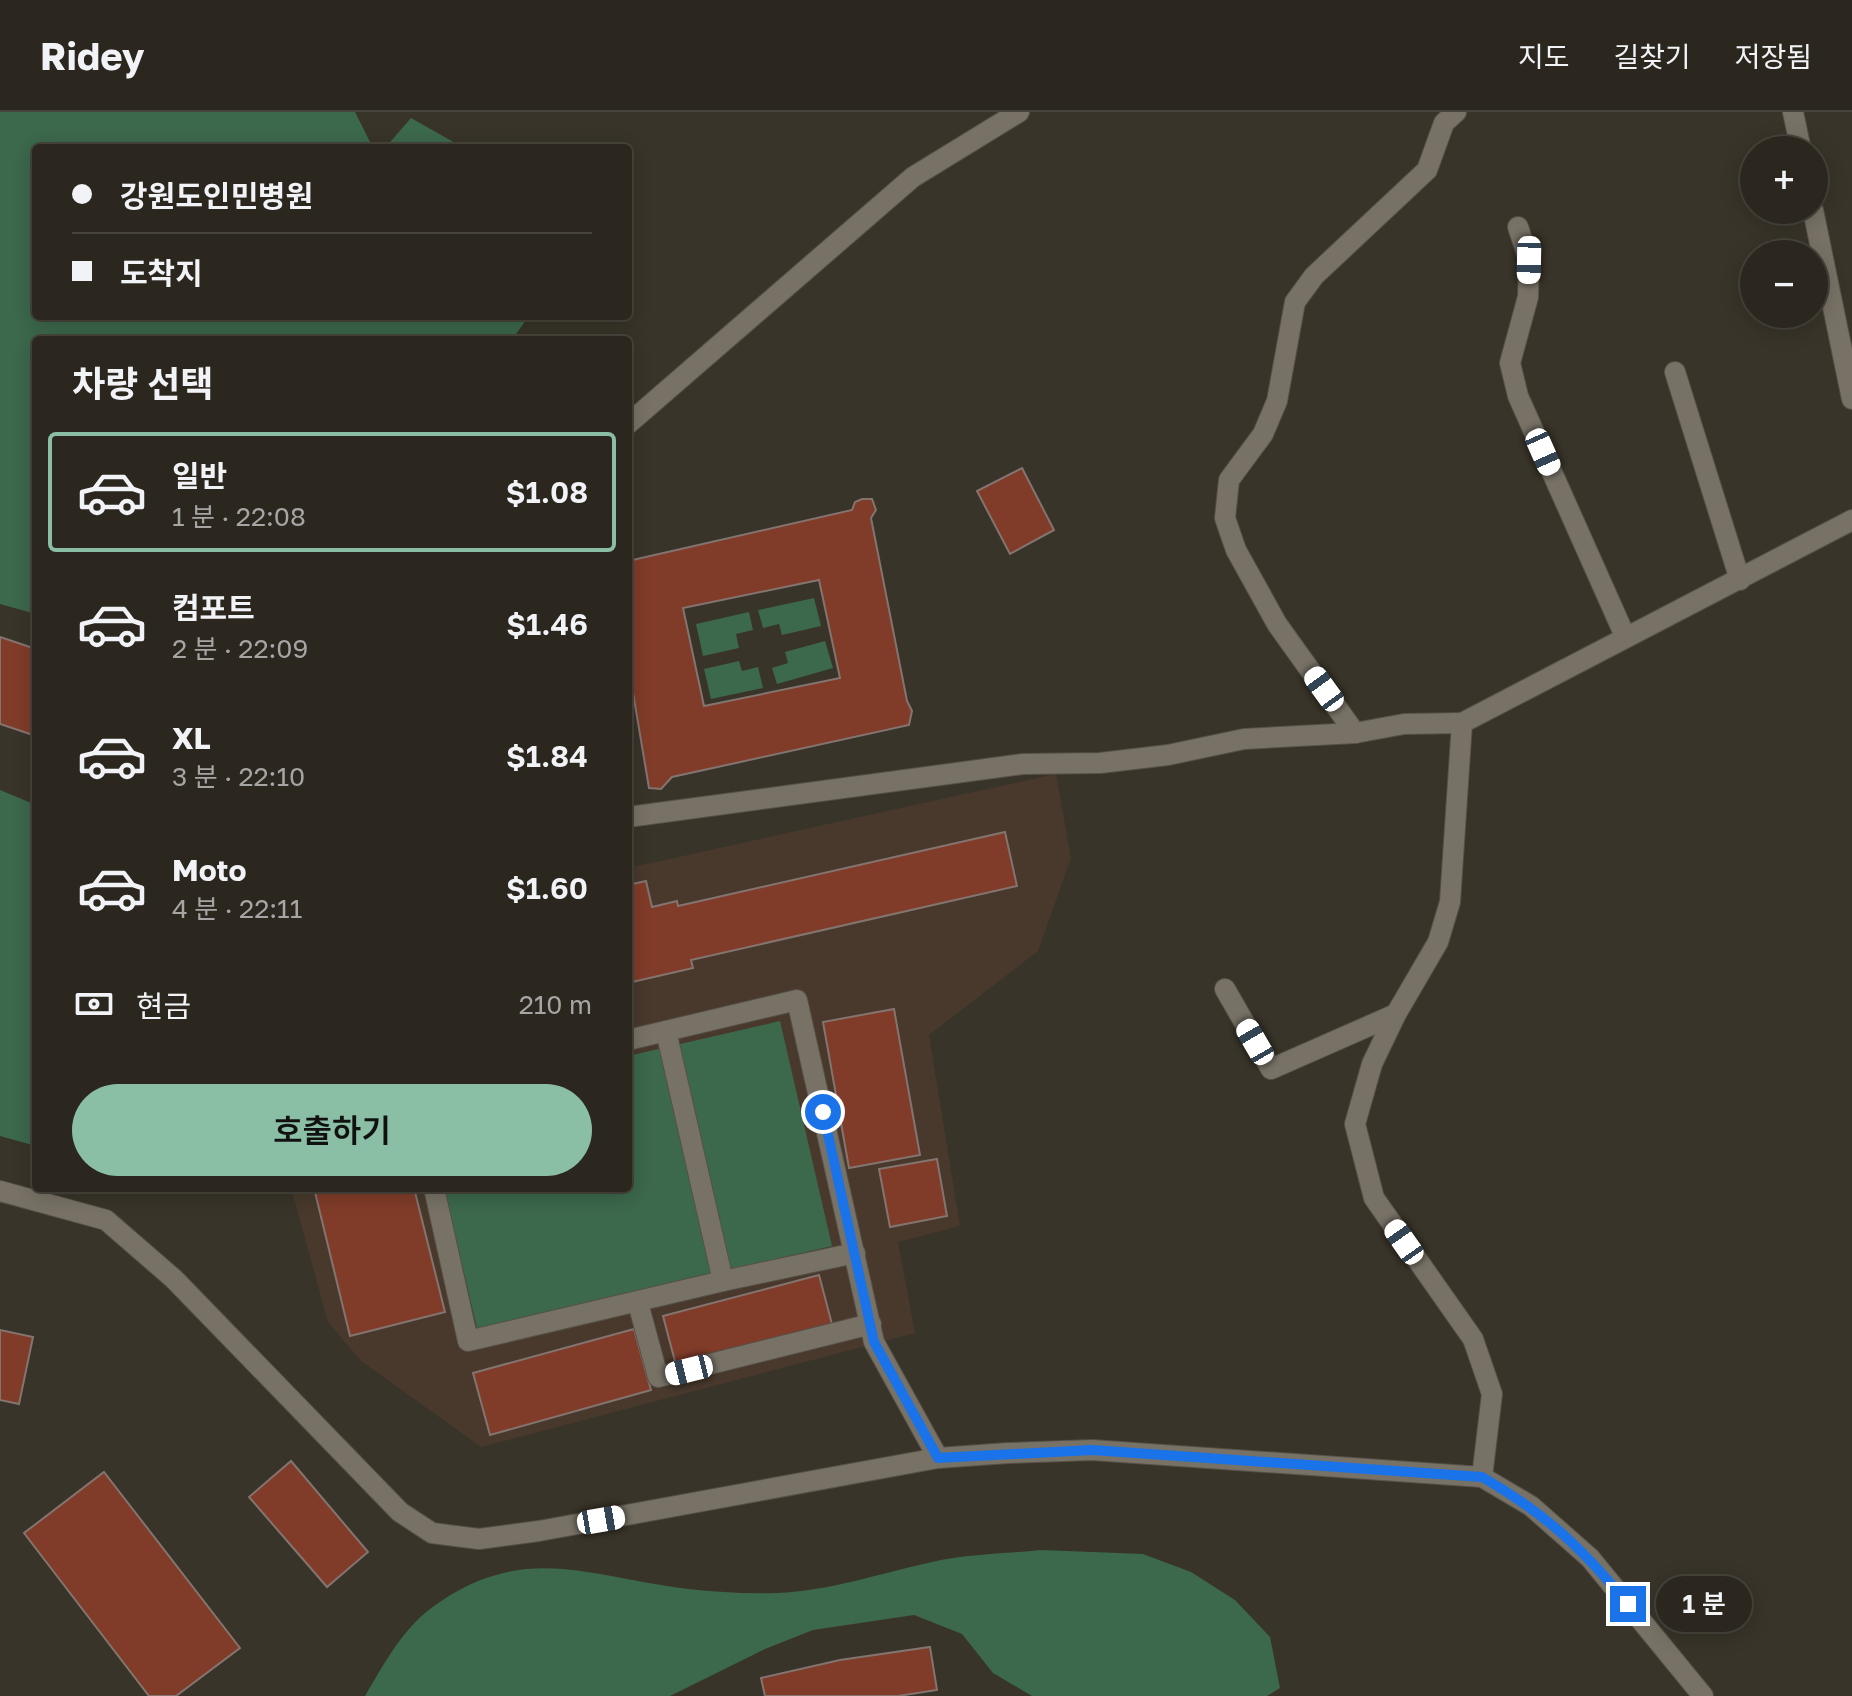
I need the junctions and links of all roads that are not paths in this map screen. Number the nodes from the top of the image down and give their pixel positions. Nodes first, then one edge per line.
1 (1019, 112) edge
2 (1456, 112) edge
3 (1793, 112) edge
4 (1798, 136) edge
5 (1816, 224) edge
6 (1518, 227) dead end
7 (1675, 372) dead end
8 (1852, 399) edge
9 (632, 421) edge
10 (1852, 520) edge
11 (1740, 580) junction
12 (1625, 636) junction
13 (1462, 723) junction
14 (1355, 733) junction
15 (632, 816) edge
16 (1225, 989) dead end
17 (1396, 1014) junction
18 (666, 1031) junction
19 (632, 1039) edge
20 (0, 1191) edge
21 (435, 1192) edge
22 (855, 1253) junction
23 (723, 1281) junction
24 (638, 1303) junction
25 (871, 1324) junction
26 (938, 1458) junction
27 (1482, 1477) junction
28 (1703, 1696) edge

1 - 9 street
2 - 14 street
3 - 4 street
5 - 8 street
6 - 12 street
7 - 11 street
10 - 11 street
11 - 12 street
12 - 13 street
13 - 14 street
13 - 17 street
14 - 15 street
16 - 17 street
17 - 27 street
18 - 19 street
18 - 22 street
18 - 23 street
20 - 26 street
21 - 24 street
22 - 23 street
22 - 25 street
23 - 24 street
24 - 25 street
25 - 26 street
26 - 27 street
27 - 28 street

